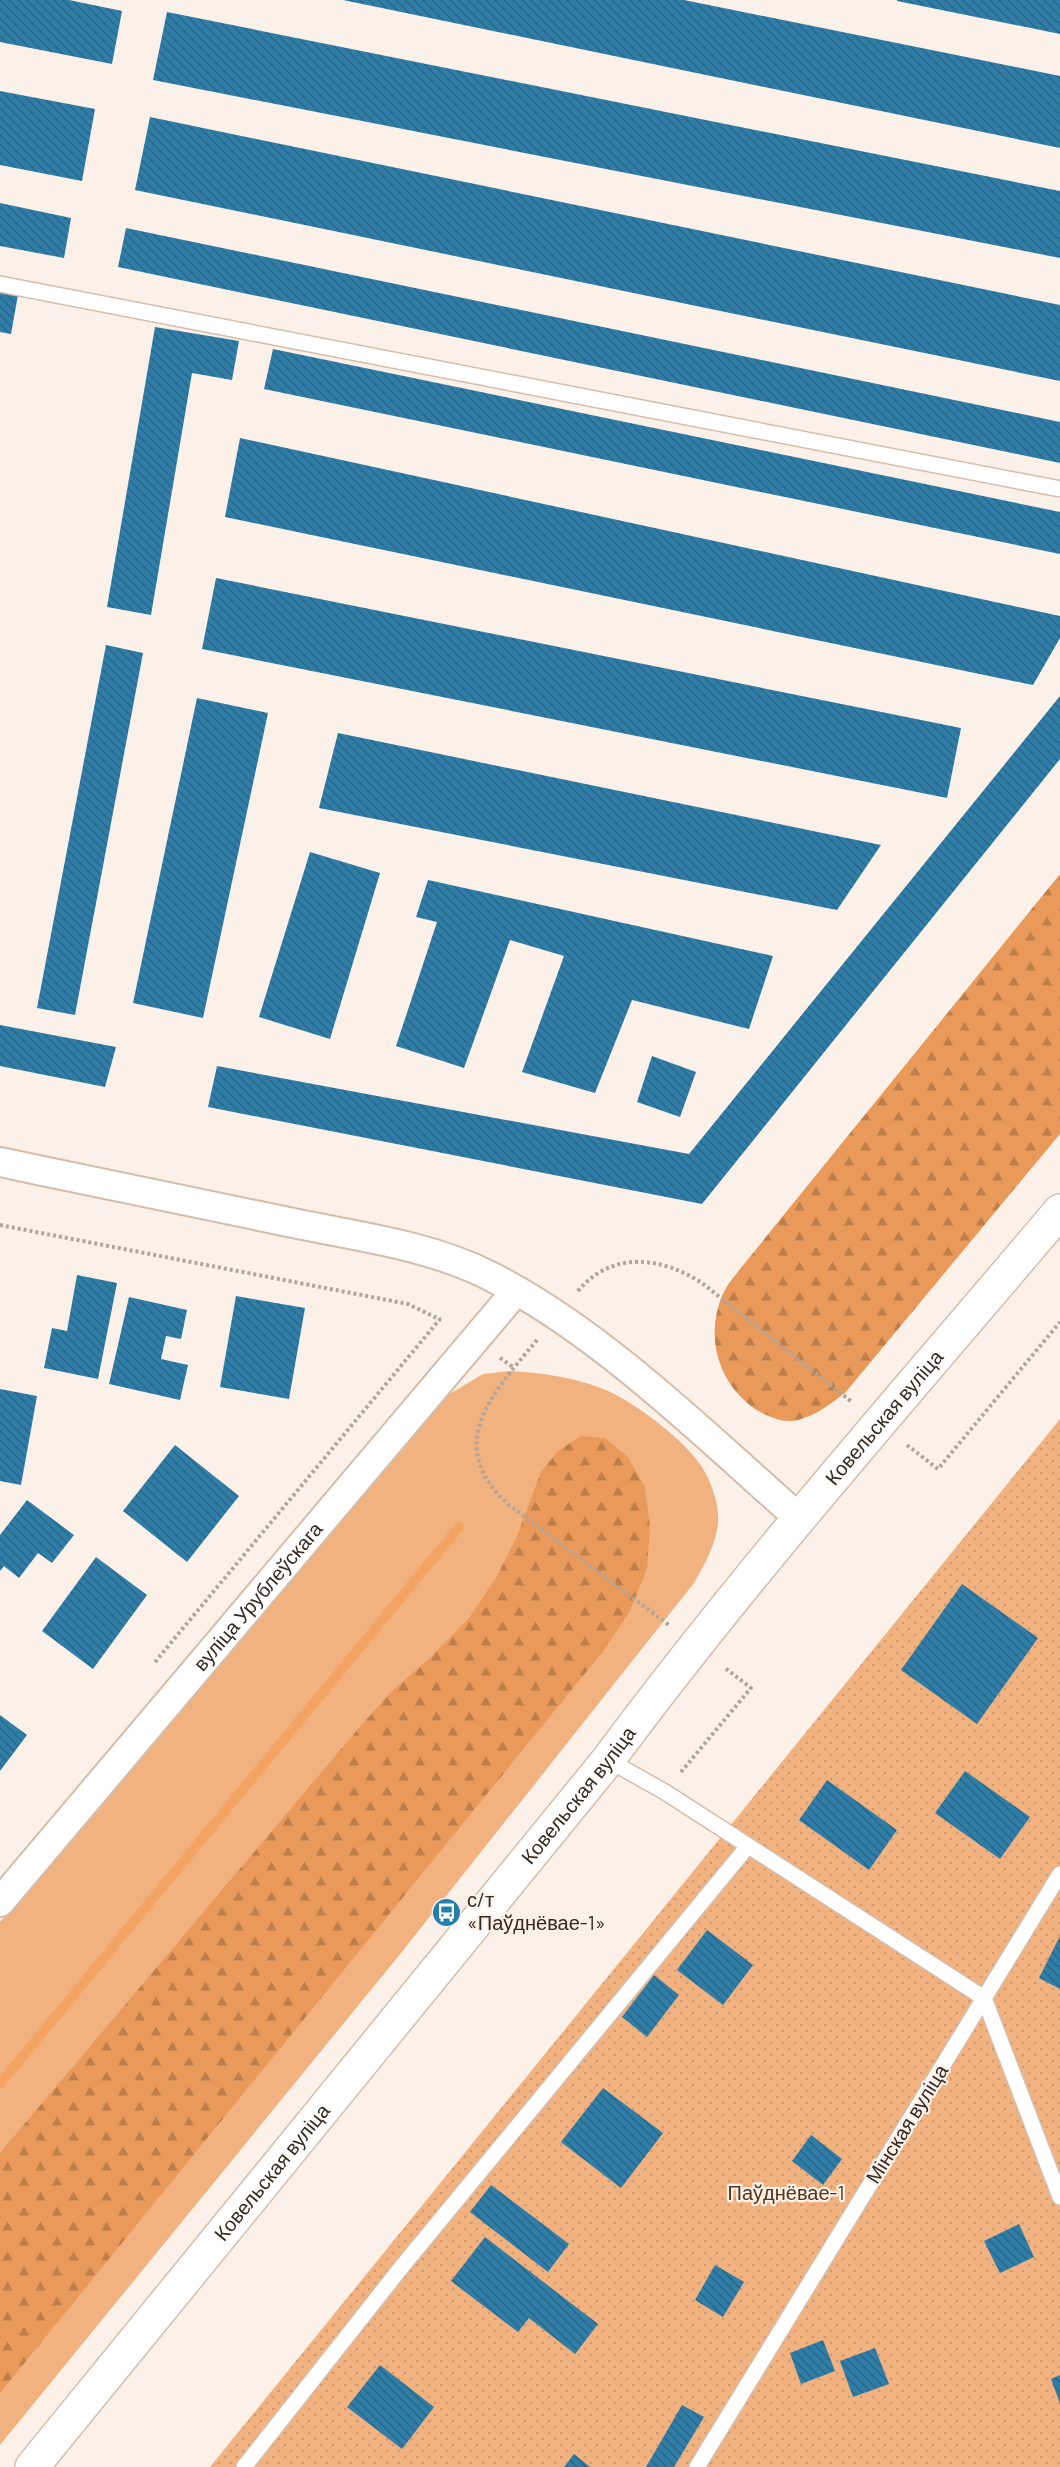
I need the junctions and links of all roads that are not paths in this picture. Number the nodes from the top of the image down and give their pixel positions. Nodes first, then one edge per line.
1 (0, 284) edge
2 (1060, 489) edge
3 (0, 1162) edge
4 (1060, 1211) edge
5 (516, 1291) junction
6 (800, 1519) junction
7 (608, 1760) junction
8 (748, 1846) junction
9 (1060, 1874) edge
10 (0, 1902) edge
11 (984, 1998) junction
12 (1060, 2197) edge
13 (32, 2467) edge
14 (244, 2467) edge
15 (697, 2467) edge

1 - 2 lane
3 - 5 street
4 - 6 highway, Ковельская вуліца
5 - 6 street
5 - 10 street, вуліца Урублеўскага
6 - 7 highway, Ковельская вуліца
7 - 8 lane
7 - 13 highway, Ковельская вуліца
8 - 11 lane
8 - 14 lane
9 - 11 lane, Мінская вуліца
11 - 12 lane
11 - 15 lane, Мінская вуліца

